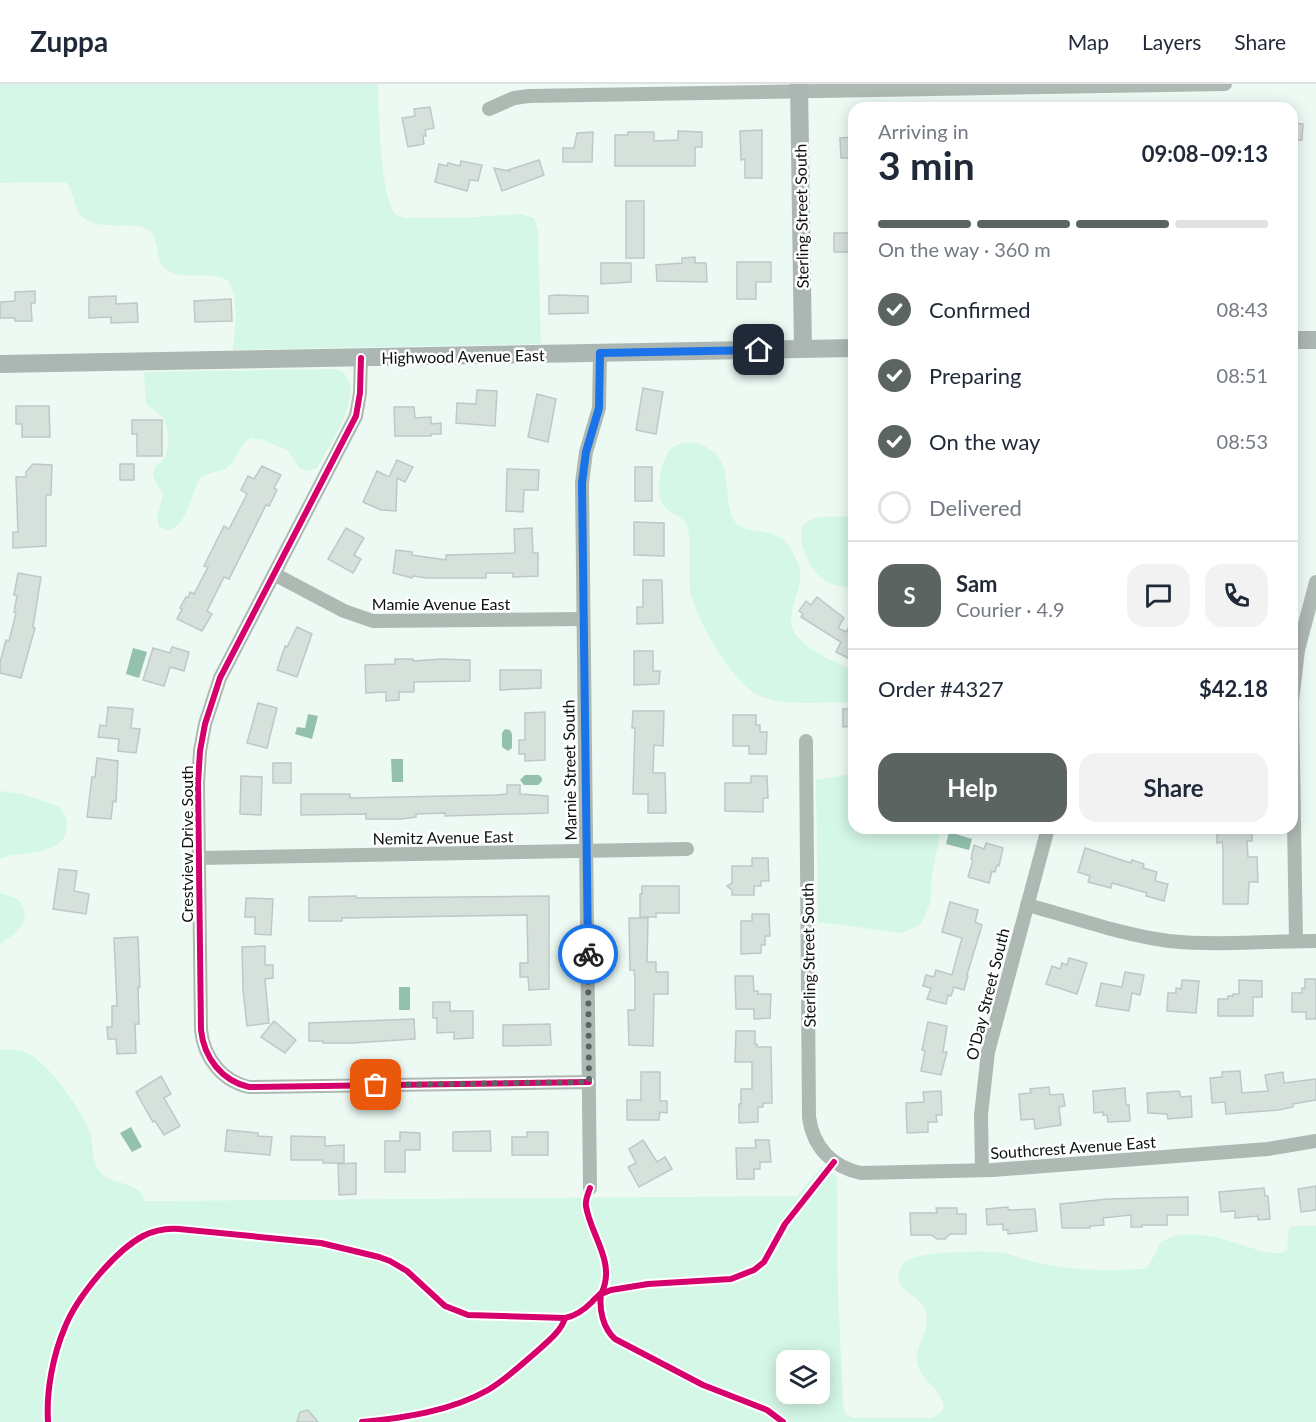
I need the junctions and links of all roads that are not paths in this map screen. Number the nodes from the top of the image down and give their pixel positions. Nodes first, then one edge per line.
1 (1225, 84) edge
2 (800, 88) edge
3 (489, 109) dead end
4 (1316, 339) edge
5 (1298, 340) edge
6 (848, 348) edge
7 (803, 349) junction
8 (600, 353) junction
9 (361, 358) junction
10 (0, 364) edge
11 (274, 574) junction
12 (1316, 582) edge
13 (583, 619) junction
14 (1298, 650) edge
15 (806, 741) dead end
16 (1046, 834) edge
17 (1295, 834) edge
18 (687, 849) dead end
19 (586, 851) junction
20 (199, 858) junction
21 (1027, 905) junction
22 (1296, 941) junction
23 (1316, 941) edge
24 (589, 1082) junction
25 (1316, 1141) edge
26 (834, 1162) joint
27 (982, 1170) junction
28 (590, 1188) dead end

1 - 2 street
2 - 3 street
2 - 7 street, Sterling Street South
4 - 5 street
6 - 7 street, Highwood Avenue East
7 - 8 street, Highwood Avenue East
8 - 9 street, Highwood Avenue East
8 - 13 street, Marnie Street South
9 - 10 street, Highwood Avenue East
9 - 11 street, Crestview Drive South
11 - 13 street, Mamie Avenue East
11 - 20 street, Crestview Drive South
12 - 14 street
13 - 19 street, Marnie Street South
15 - 26 street, Sterling Street South
16 - 21 street, O'Day Street South
17 - 22 street
18 - 19 street, Nemitz Avenue East
19 - 20 street, Nemitz Avenue East
19 - 24 street, Marnie Street South
20 - 24 street, Crestview Drive South
21 - 22 street
21 - 27 street, O'Day Street South
22 - 23 street
24 - 28 street, Marnie Street South
25 - 27 street, Southcrest Avenue East
26 - 27 street, Southcrest Avenue East

